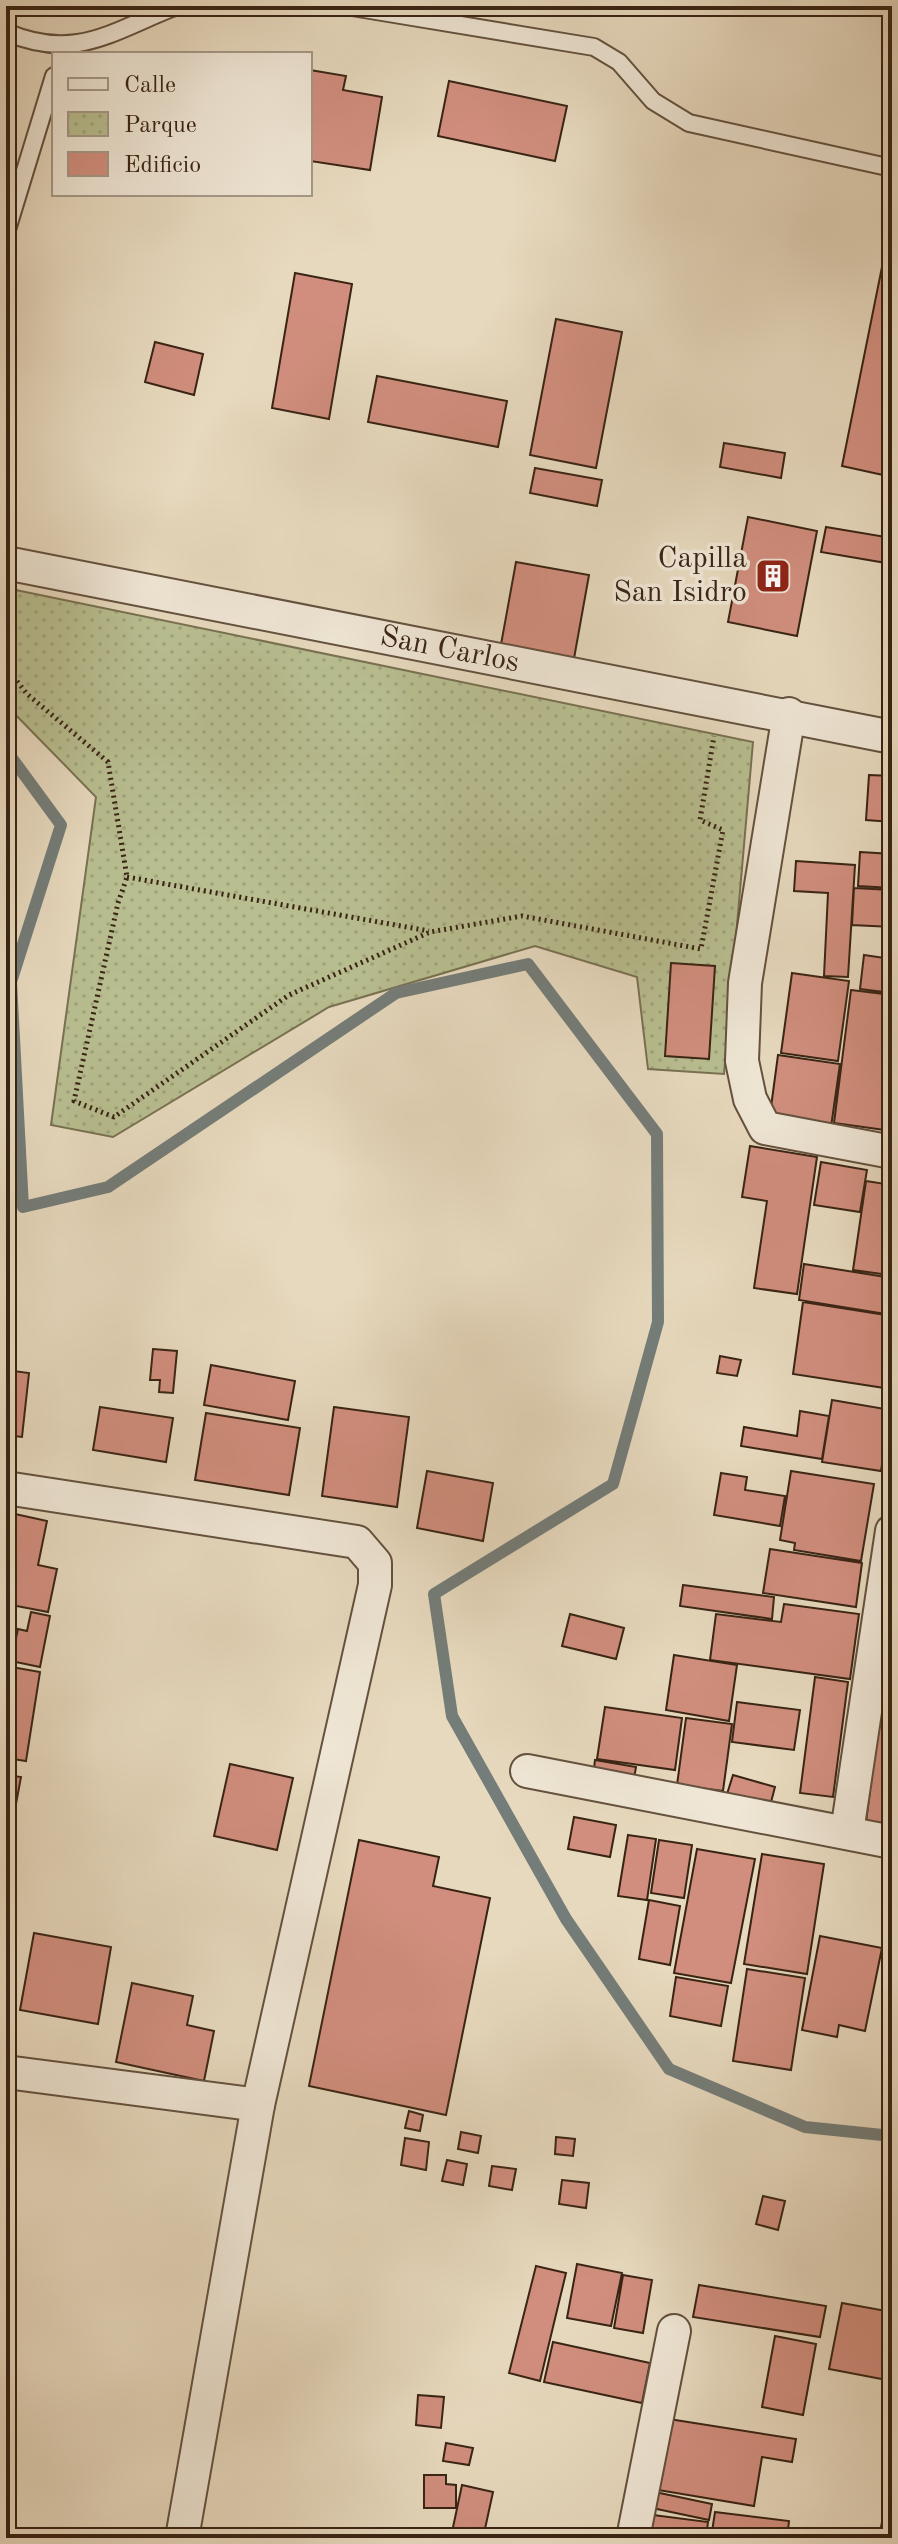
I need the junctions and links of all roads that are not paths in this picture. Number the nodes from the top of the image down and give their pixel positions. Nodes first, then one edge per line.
1 (346, 6) edge
2 (168, 8) edge
3 (6, 32) edge
4 (61, 51) edge
5 (52, 83) edge
6 (892, 168) edge
7 (6, 233) edge
8 (6, 563) edge
9 (789, 714) junction
10 (892, 737) edge
11 (892, 1152) edge
12 (6, 1488) edge
13 (892, 1531) edge
14 (527, 1771) dead end
15 (847, 1832) junction
16 (892, 1842) edge
17 (6, 2072) edge
18 (258, 2105) junction
19 (674, 2331) dead end
20 (182, 2538) edge
21 (633, 2538) edge

1 - 6 lane
2 - 4 lane
3 - 4 lane
5 - 7 lane
8 - 9 street, San Carlos
9 - 10 street, San Carlos
9 - 11 street
12 - 18 street
13 - 15 street
14 - 15 street
15 - 16 street
17 - 18 street
18 - 20 street
19 - 21 street

